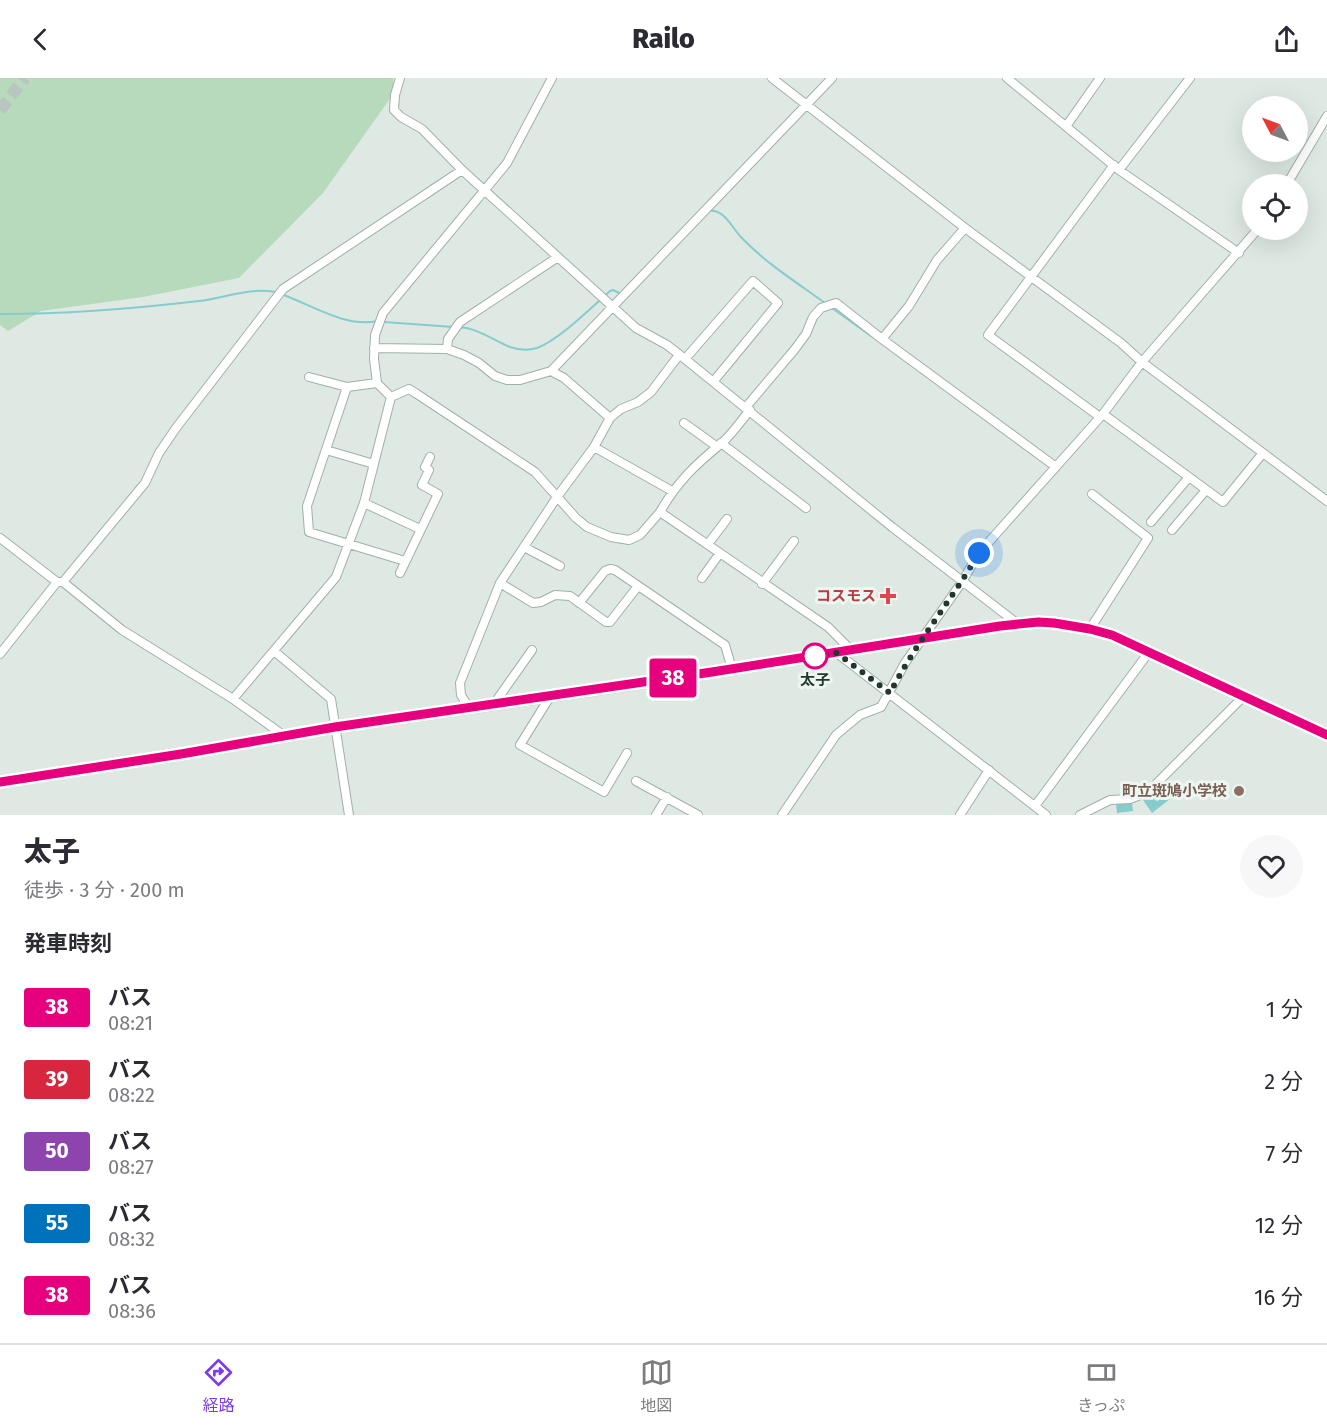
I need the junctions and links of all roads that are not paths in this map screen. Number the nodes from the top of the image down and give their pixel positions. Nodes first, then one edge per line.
1 (400, 78) edge
2 (552, 78) edge
3 (772, 78) edge
4 (832, 78) edge
5 (1007, 78) edge
6 (1100, 78) edge
7 (1190, 78) edge
8 (806, 106) junction
9 (1327, 116) edge
10 (1067, 125) junction
11 (1116, 168) junction
12 (462, 170) junction
13 (1293, 174) edge
14 (485, 190) junction
15 (964, 228) junction
16 (1249, 240) edge
17 (1239, 253) junction
18 (558, 256) junction
19 (1030, 278) junction
20 (614, 307) junction
21 (882, 339) junction
22 (374, 348) junction
23 (447, 349) junction
24 (682, 357) junction
25 (1142, 362) junction
26 (551, 371) junction
27 (309, 377) dead end
28 (713, 382) junction
29 (377, 383) junction
30 (347, 387) junction
31 (391, 397) junction
32 (748, 409) junction
33 (1101, 416) junction
34 (610, 418) junction
35 (684, 423) dead end
36 (719, 445) junction
37 (594, 447) junction
38 (326, 450) junction
39 (1263, 453) junction
40 (430, 457) dead end
41 (374, 464) junction
42 (1056, 467) junction
43 (1189, 477) junction
44 (1206, 490) junction
45 (672, 491) junction
46 (1092, 494) dead end
47 (557, 497) junction
48 (1327, 501) edge
49 (364, 503) junction
50 (806, 508) dead end
51 (660, 512) junction
52 (727, 519) dead end
53 (1151, 522) dead end
54 (420, 529) junction
55 (1172, 530) dead end
56 (0, 538) edge
57 (794, 541) dead end
58 (349, 544) junction
59 (708, 544) junction
60 (524, 547) junction
61 (720, 553) junction
62 (405, 561) junction
63 (560, 566) dead end
64 (400, 573) dead end
65 (702, 578) dead end
66 (60, 582) junction
67 (962, 582) junction
68 (500, 583) junction
69 (762, 584) junction
70 (639, 586) junction
71 (579, 603) junction
72 (1018, 624) junction
73 (1090, 629) junction
74 (924, 638) junction
75 (532, 650) dead end
76 (851, 650) junction
77 (274, 651) junction
78 (1149, 652) junction
79 (837, 653) junction
80 (0, 654) edge
81 (732, 669) junction
82 (890, 693) junction
83 (551, 695) junction
84 (1245, 696) junction
85 (233, 699) junction
86 (494, 704) junction
87 (469, 708) junction
88 (335, 727) junction
89 (284, 735) junction
90 (1327, 735) edge
91 (627, 753) dead end
92 (989, 770) junction
93 (636, 781) dead end
94 (0, 782) edge
95 (667, 797) junction
96 (1035, 806) junction
97 (349, 815) edge
98 (656, 815) edge
99 (698, 815) edge
100 (782, 815) edge
101 (960, 815) edge
102 (1046, 815) edge
103 (1080, 815) edge

1 - 12 street
2 - 14 street
3 - 8 street
4 - 8 street
5 - 10 street
6 - 10 street
7 - 11 street
8 - 15 street
8 - 20 street
9 - 13 street
10 - 11 street
11 - 17 street
11 - 19 street
12 - 14 street
12 - 66 street
14 - 18 street
14 - 22 street
15 - 19 street
15 - 21 street
16 - 17 street
17 - 25 street
18 - 20 street
18 - 23 street
19 - 25 street
19 - 33 street
20 - 24 street
20 - 26 street
21 - 32 street
21 - 42 street
22 - 23 street
22 - 29 street
23 - 26 street
24 - 28 street
24 - 28 street
24 - 34 street
25 - 33 street
25 - 39 street
26 - 34 street
27 - 30 street
28 - 32 street
29 - 30 street
29 - 31 street
30 - 38 street
31 - 41 street
31 - 47 street
32 - 36 street
32 - 67 street
33 - 42 street
33 - 43 street
34 - 37 street
35 - 36 street
36 - 45 street
36 - 50 street
37 - 45 street
37 - 47 street
38 - 41 street
38 - 58 street
39 - 44 street
39 - 48 street
40 - 54 street
41 - 49 street
42 - 67 street
43 - 44 street
43 - 53 street
44 - 55 street
45 - 51 street
46 - 73 street
47 - 51 street
47 - 60 street
49 - 54 street
49 - 58 street
51 - 59 street
52 - 59 street
54 - 62 street
56 - 66 street
57 - 69 street
58 - 62 street
58 - 77 street
59 - 61 street
60 - 63 street
60 - 68 street
61 - 65 street
61 - 69 street
62 - 64 street
66 - 80 street
66 - 85 street
67 - 72 street
67 - 74 street
68 - 71 street
68 - 87 street
69 - 76 street
70 - 71 street
70 - 71 street
70 - 81 street
72 - 73 highway
72 - 74 highway
73 - 78 highway
74 - 76 highway
74 - 82 street
75 - 86 street
76 - 79 highway
77 - 85 street
77 - 88 street
78 - 84 highway
78 - 96 street
79 - 81 highway
79 - 82 street
81 - 83 highway
82 - 92 street
82 - 100 street
83 - 86 highway
83 - 91 street
84 - 90 highway
84 - 103 street
85 - 89 street
86 - 87 highway
87 - 88 highway
88 - 89 highway
88 - 97 street
89 - 94 highway
92 - 96 street
92 - 101 street
93 - 95 street
95 - 98 street
95 - 99 street
96 - 102 street

